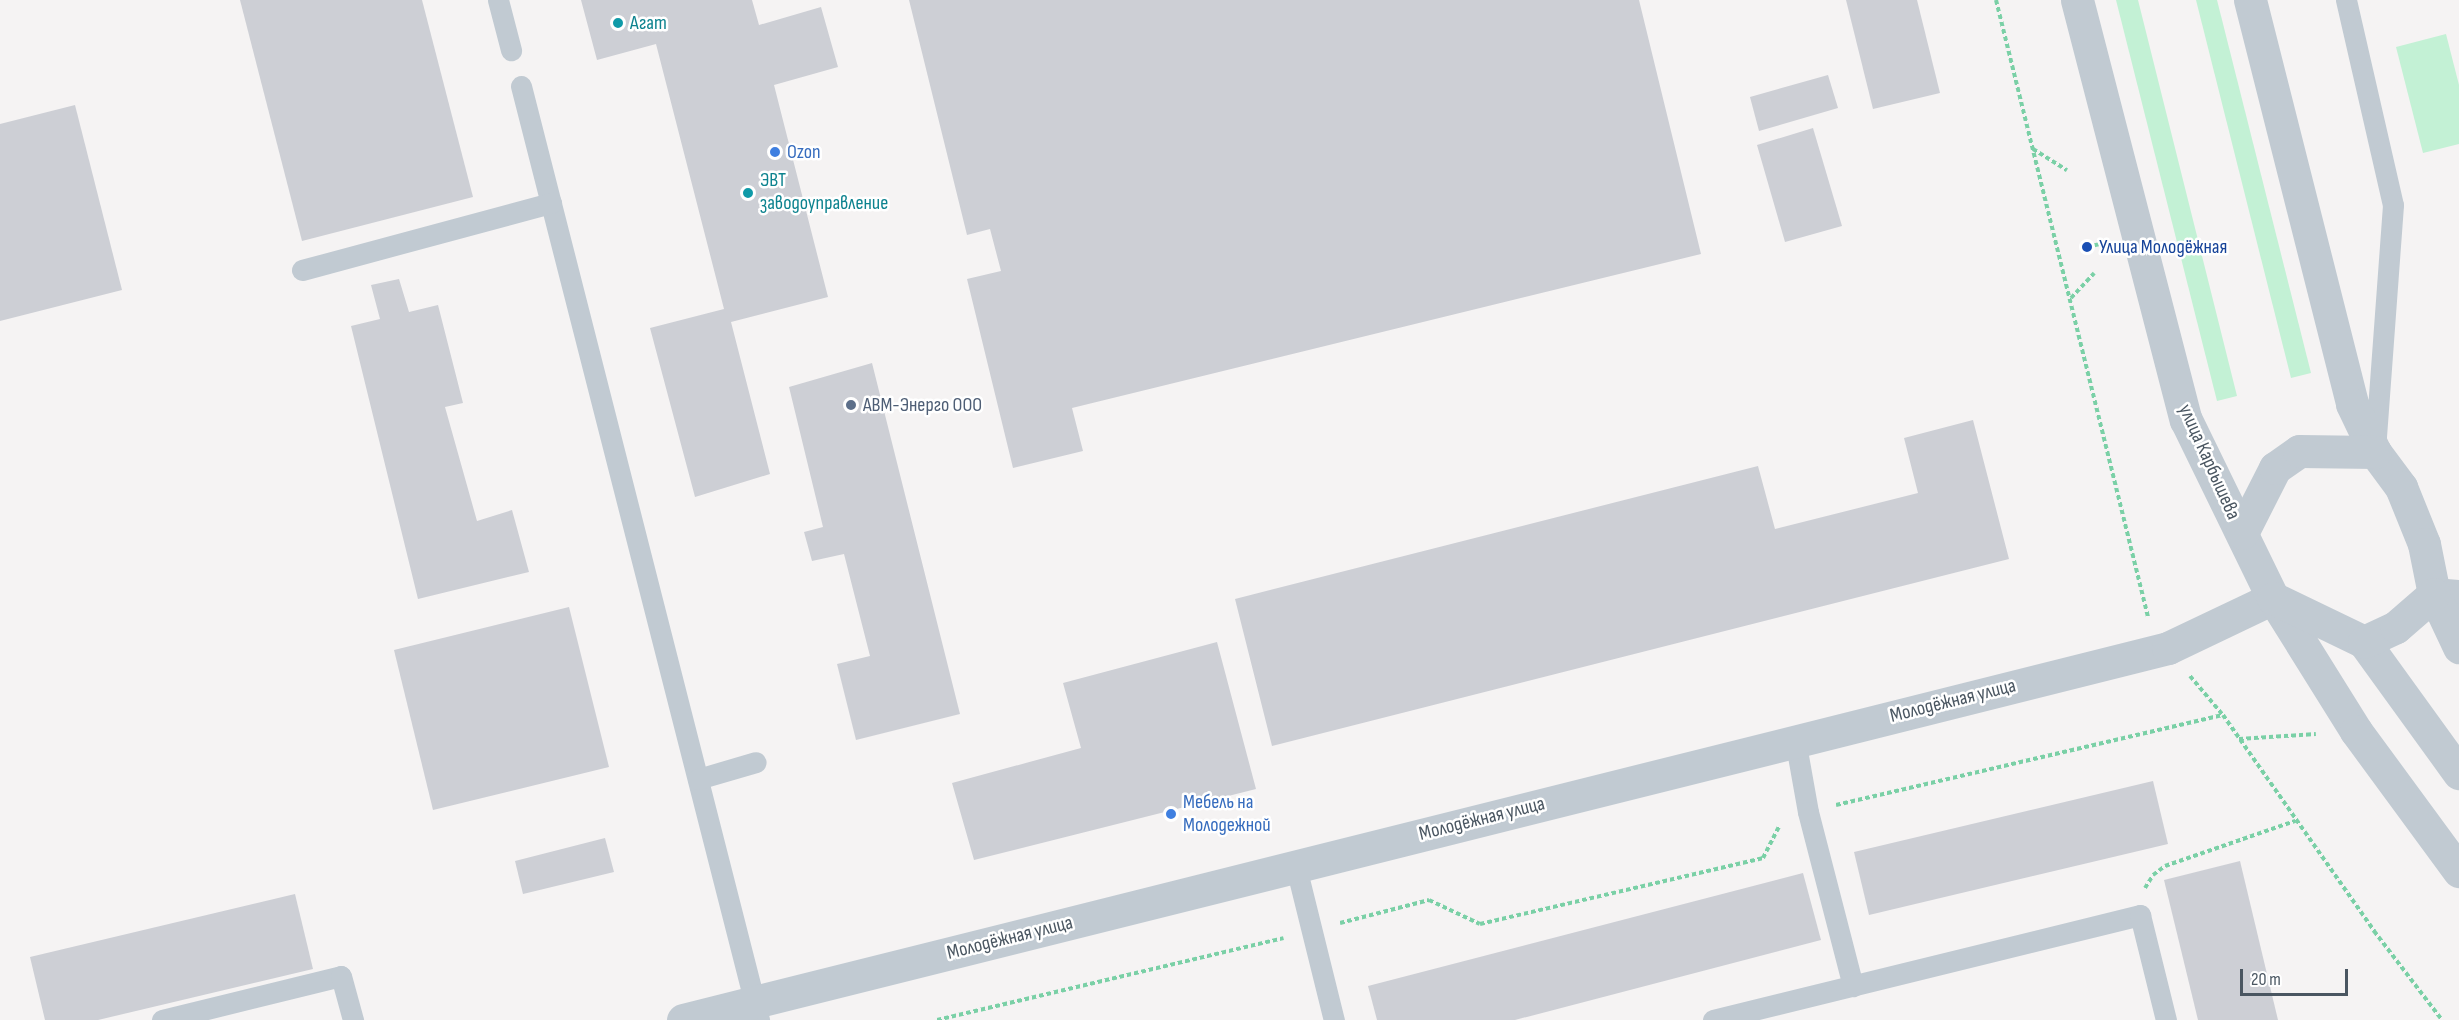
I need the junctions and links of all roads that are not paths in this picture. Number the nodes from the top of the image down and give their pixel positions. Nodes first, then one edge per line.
1 (498, 0) edge
2 (2077, 0) edge
3 (2250, 0) edge
4 (2346, 0) edge
5 (511, 50) dead end
6 (521, 86) dead end
7 (550, 203) junction
8 (302, 270) dead end
9 (2375, 452) junction
10 (2242, 533) junction
11 (2447, 595) edge
12 (2273, 598) junction
13 (2364, 642) junction
14 (2459, 647) edge
15 (1795, 739) junction
16 (756, 762) dead end
17 (2459, 773) edge
18 (698, 779) junction
19 (1296, 867) junction
20 (2459, 871) edge
21 (1853, 986) junction
22 (756, 1011) edge
23 (162, 1020) edge
24 (353, 1020) edge
25 (682, 1020) edge
26 (1334, 1020) edge
27 (1713, 1020) edge
28 (2166, 1020) edge

1 - 5 lane
2 - 10 street, улица Карбышева
3 - 9 street
4 - 9 lane
6 - 7 lane
7 - 8 lane
7 - 18 lane
9 - 10 street
9 - 11 street
10 - 12 street, улица Карбышева
11 - 13 street
11 - 14 street
12 - 13 street
12 - 15 street, Молодёжная улица
12 - 20 street, улица Карбышева
13 - 17 street
15 - 19 street, Молодёжная улица
15 - 21 lane
16 - 18 lane
18 - 22 lane
19 - 22 street, Молодёжная улица
19 - 26 lane
21 - 27 lane
21 - 28 lane
22 - 25 street, Молодёжная улица
23 - 24 lane

